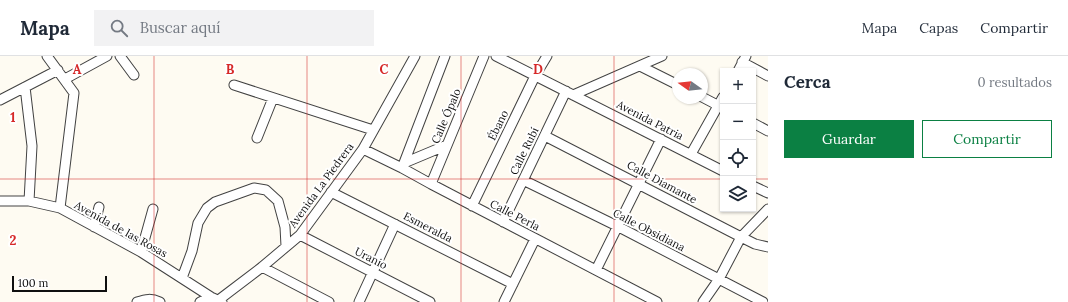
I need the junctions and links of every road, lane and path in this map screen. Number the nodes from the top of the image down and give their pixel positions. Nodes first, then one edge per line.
1 (47, 56) edge
2 (107, 56) edge
3 (120, 56) edge
4 (415, 56) edge
5 (445, 56) edge
6 (484, 56) edge
7 (496, 56) edge
8 (548, 56) edge
9 (662, 56) edge
10 (744, 59) edge
11 (640, 66) junction
12 (740, 68) edge
13 (58, 70) junction
14 (134, 75) dead end
15 (535, 76) junction
16 (768, 76) edge
17 (65, 79) junction
18 (672, 82) edge
19 (234, 85) dead end
20 (25, 87) junction
21 (570, 93) junction
22 (273, 98) junction
23 (708, 99) edge
24 (0, 100) edge
25 (720, 102) edge
26 (721, 104) edge
27 (756, 126) edge
28 (373, 130) junction
29 (768, 132) edge
30 (545, 136) junction
31 (257, 138) dead end
32 (661, 139) junction
33 (447, 145) junction
34 (363, 149) junction
35 (691, 154) junction
36 (403, 165) junction
37 (720, 168) edge
38 (523, 180) junction
39 (430, 184) junction
40 (639, 184) junction
41 (756, 187) edge
42 (331, 192) junction
43 (768, 193) edge
44 (0, 200) edge
45 (29, 201) junction
46 (472, 206) junction
47 (99, 207) dead end
48 (60, 208) junction
49 (153, 209) dead end
50 (768, 209) edge
51 (503, 222) junction
52 (395, 224) junction
53 (617, 226) junction
54 (94, 227) junction
55 (300, 235) junction
56 (741, 237) junction
57 (536, 239) junction
58 (286, 246) junction
59 (768, 247) edge
60 (141, 252) junction
61 (262, 267) junction
62 (596, 270) junction
63 (373, 273) junction
64 (182, 278) junction
65 (719, 279) junction
66 (513, 284) junction
67 (217, 300) edge
68 (137, 302) edge
69 (160, 302) edge
70 (200, 302) edge
71 (329, 302) edge
72 (359, 302) edge
73 (430, 302) edge
74 (504, 302) edge
75 (657, 302) edge
76 (703, 302) edge
77 (763, 302) edge

1 - 13 street
2 - 17 street
3 - 14 street
4 - 28 street, Avenida La Piedrera
5 - 36 street
6 - 33 street, Calle Ópalo
7 - 15 street, Avenida Patria
8 - 15 street, Ébano
9 - 11 street
10 - 12 street
10 - 16 street
11 - 18 street
11 - 21 street
13 - 17 street
13 - 20 street
15 - 21 street, Avenida Patria
15 - 46 street, Ébano
17 - 48 street
19 - 22 street
20 - 24 street
20 - 45 street
21 - 30 street, Calle Rubí
21 - 32 street, Avenida Patria
22 - 28 street
22 - 31 street
23 - 25 street
26 - 35 street
27 - 29 street
28 - 34 street, Avenida La Piedrera
30 - 38 street, Calle Rubí
30 - 40 street, Calle Diamante
32 - 35 street, Avenida Patria
32 - 40 street
33 - 36 street
33 - 39 street, Calle Ópalo
34 - 36 street, Calle Perla
34 - 42 street, Avenida La Piedrera
35 - 37 street, Avenida Patria
36 - 39 street, Calle Perla
38 - 51 street, Calle Rubí
38 - 53 street, Calle Obsidiana
39 - 46 street, Calle Perla
40 - 53 street
40 - 56 street, Calle Diamante
41 - 43 street
42 - 52 street, Esmeralda
42 - 55 street, Avenida La Piedrera
44 - 45 street, Avenida de las Rosas
45 - 48 street, Avenida de las Rosas
46 - 51 street, Calle Perla
47 - 54 street
48 - 54 street, Avenida de las Rosas
49 - 60 street
50 - 56 street
51 - 57 street, Calle Perla
52 - 63 street
52 - 66 street, Esmeralda
53 - 62 street
53 - 65 street, Calle Obsidiana
54 - 60 street, Avenida de las Rosas
55 - 58 street, Avenida La Piedrera
55 - 63 street, Uranio
56 - 59 street, Calle Diamante
56 - 65 street
57 - 62 street, Calle Perla
57 - 66 street
58 - 61 street, Avenida La Piedrera
58 - 64 street
60 - 64 street, Avenida de las Rosas
61 - 67 street, Avenida La Piedrera
61 - 71 street
62 - 75 street, Calle Perla
63 - 72 street
63 - 73 street, Uranio
64 - 67 street, Avenida de las Rosas
65 - 76 street
65 - 77 street, Calle Obsidiana
66 - 74 street
67 - 70 street, Avenida La Piedrera
68 - 69 street

